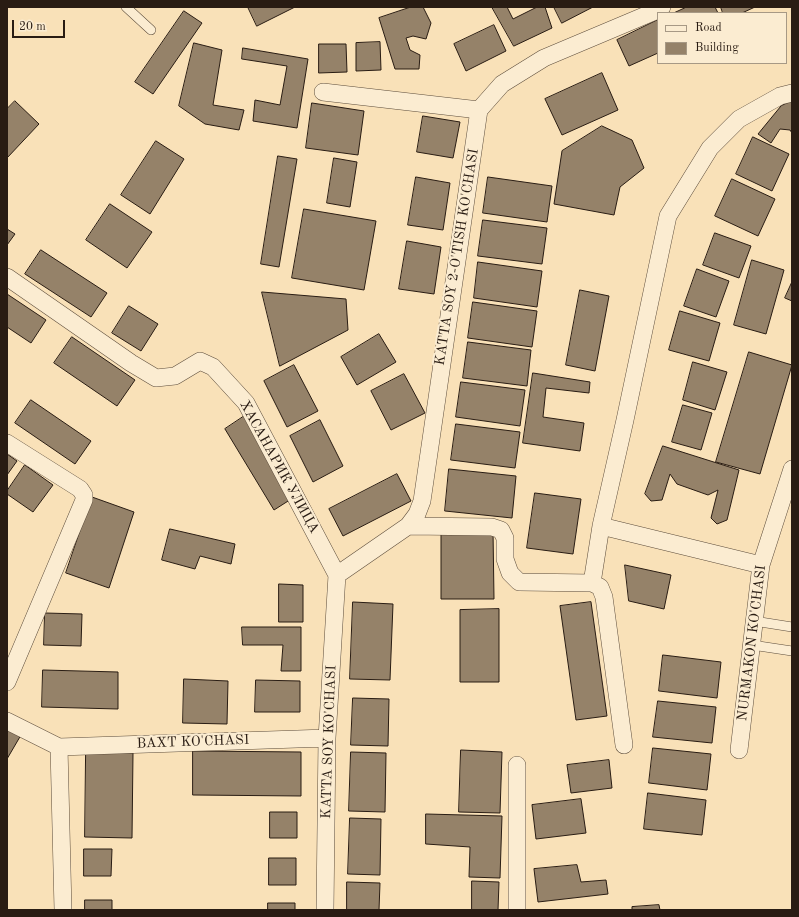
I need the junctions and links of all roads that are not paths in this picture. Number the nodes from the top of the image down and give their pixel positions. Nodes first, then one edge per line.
1 (126, 7) edge
2 (662, 7) edge
3 (150, 30) dead end
4 (323, 92) dead end
5 (792, 93) edge
6 (479, 110) junction
7 (7, 277) edge
8 (7, 443) edge
9 (792, 469) edge
10 (408, 526) junction
11 (601, 526) junction
12 (761, 565) junction
13 (337, 575) junction
14 (592, 583) junction
15 (754, 621) junction
16 (792, 627) edge
17 (752, 645) junction
18 (792, 651) edge
19 (7, 682) edge
20 (7, 721) edge
21 (327, 738) junction
22 (624, 745) dead end
23 (59, 747) junction
24 (739, 750) dead end
25 (518, 765) dead end
26 (63, 910) edge
27 (325, 910) edge
28 (517, 910) edge

1 - 3 lane
2 - 6 street
4 - 6 street
5 - 11 street
6 - 10 street, KATTA SOY 2-O'TISH KO'CHASI
7 - 13 street, ХАСАНАРИК УЛИЦА
8 - 19 street
9 - 12 street, NURMAKON KO'CHASI
10 - 13 street, KATTA SOY 2-O'TISH KO'CHASI
10 - 14 street
11 - 12 street
11 - 14 street
12 - 15 street, NURMAKON KO'CHASI
13 - 21 street, KATTA SOY KO'CHASI
14 - 22 street
15 - 16 lane
15 - 17 street, NURMAKON KO'CHASI
17 - 18 lane
17 - 24 street, NURMAKON KO'CHASI
20 - 23 street, BAXT KO'CHASI
21 - 23 street, BAXT KO'CHASI
21 - 27 street, KATTA SOY KO'CHASI
23 - 26 street
25 - 28 street

